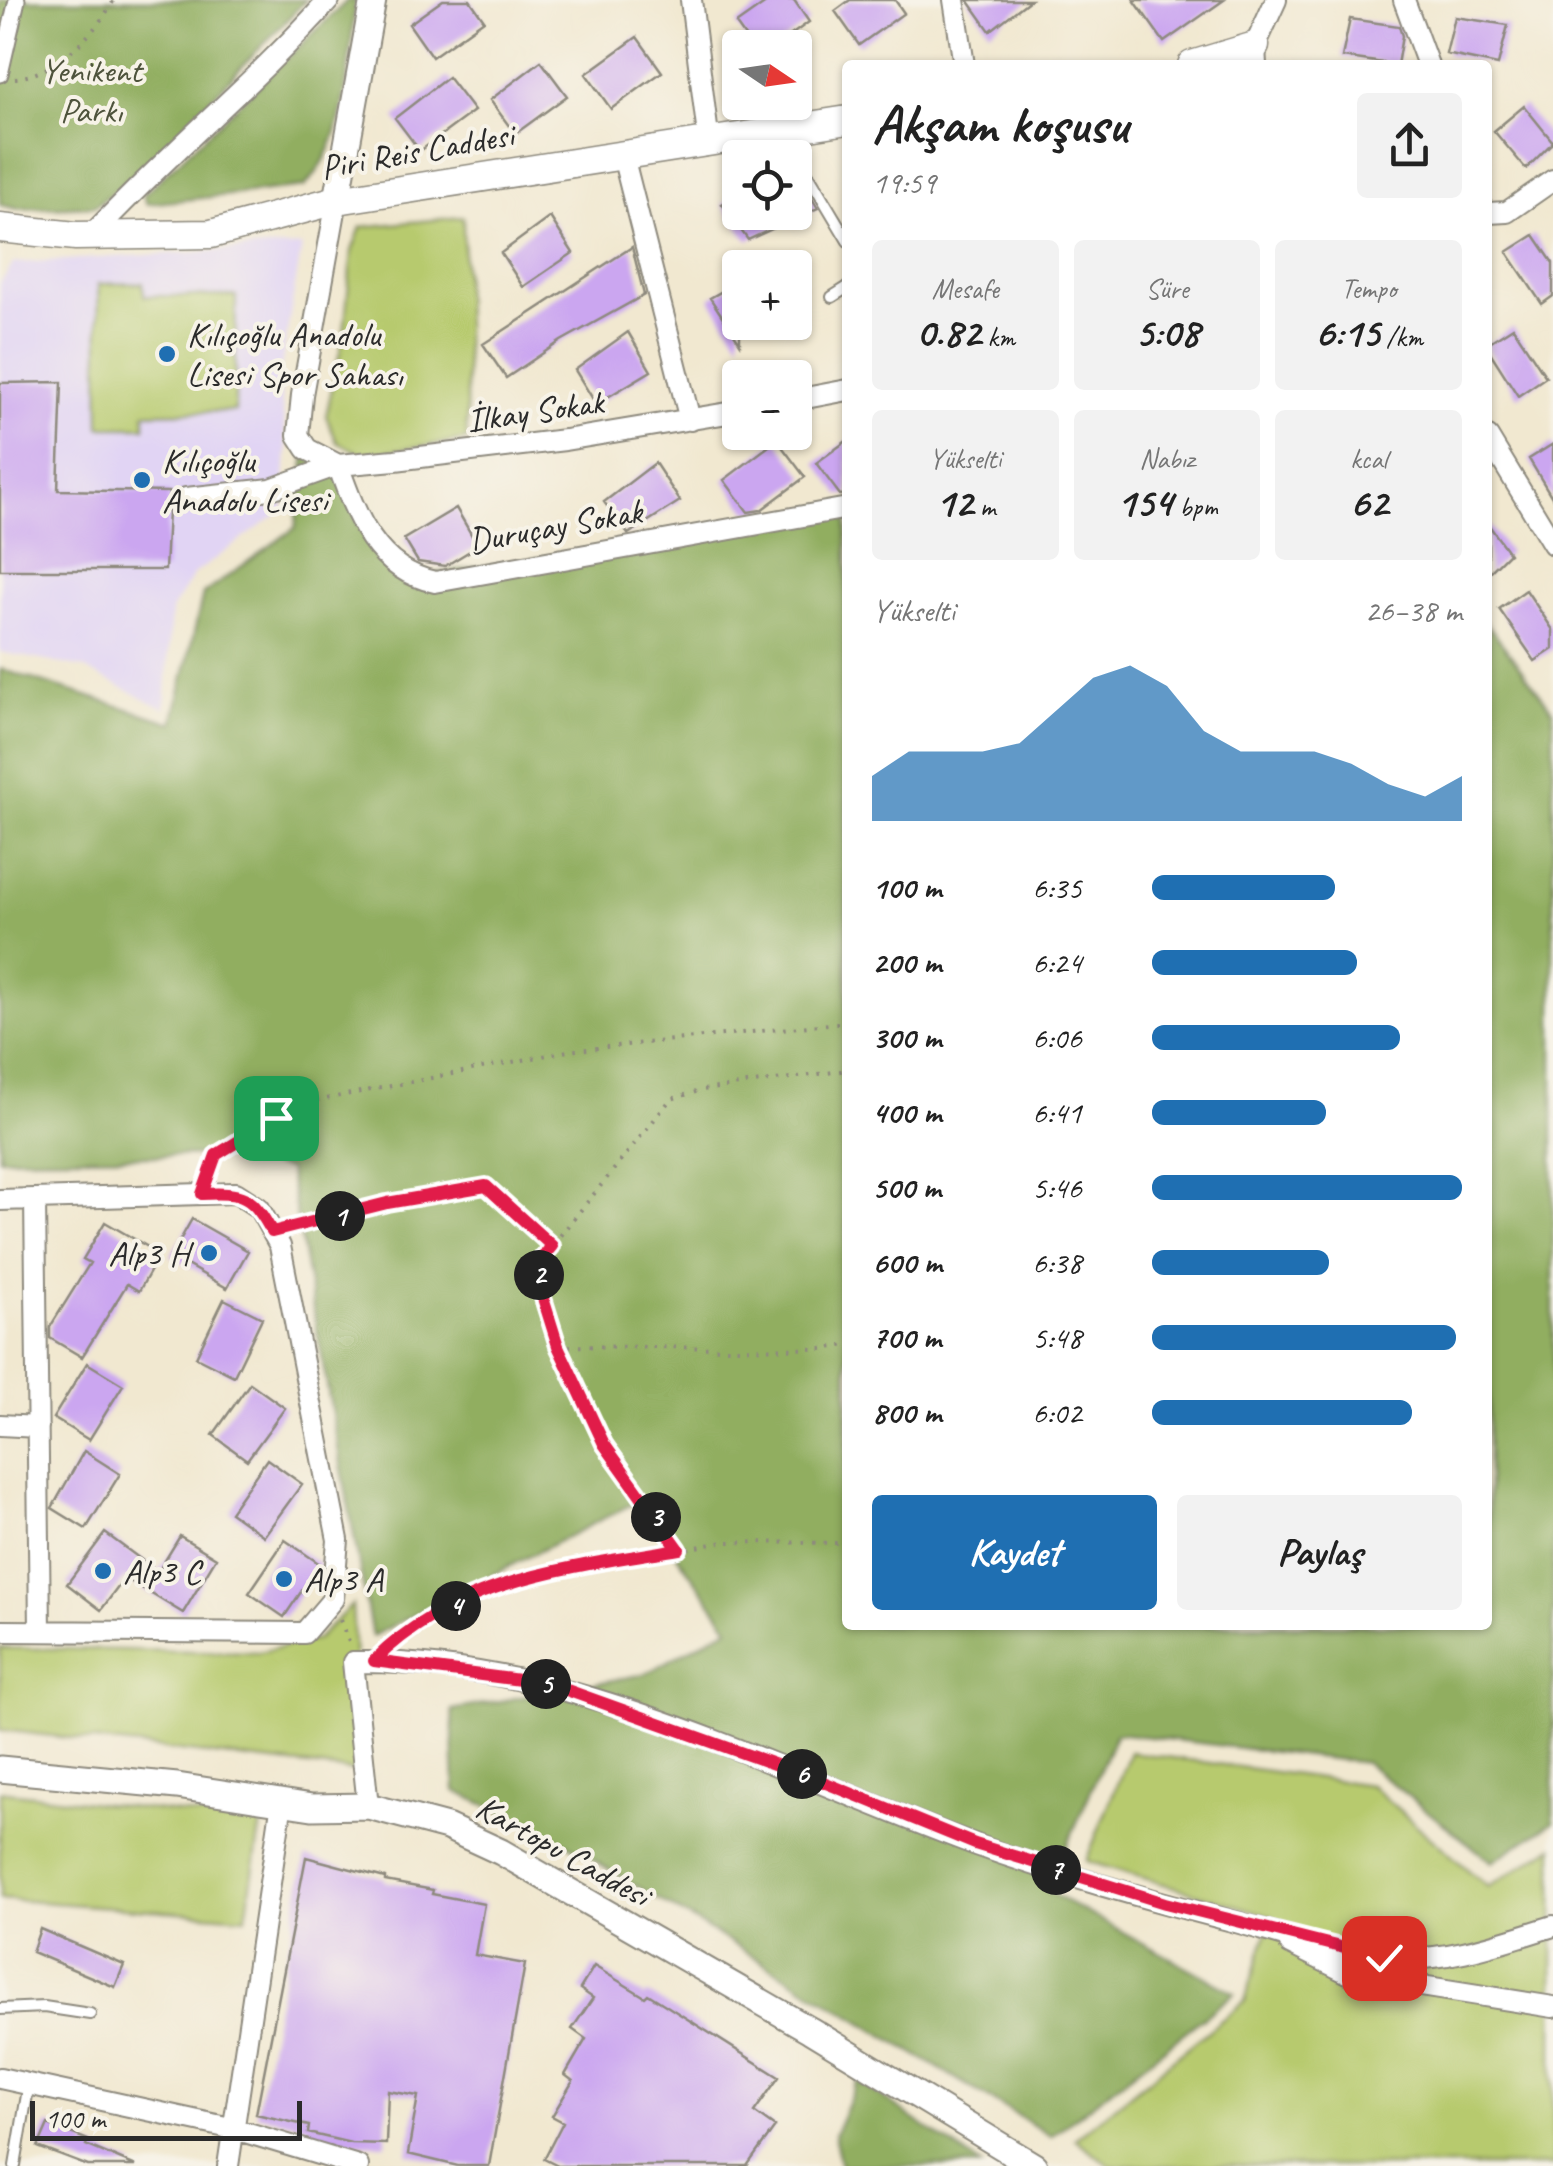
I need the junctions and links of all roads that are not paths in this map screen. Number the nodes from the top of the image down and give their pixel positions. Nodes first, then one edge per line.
1 (17, 0) edge
2 (329, 0) edge
3 (373, 0) edge
4 (691, 0) edge
5 (954, 0) edge
6 (1276, 0) edge
7 (1404, 0) edge
8 (1255, 56) edge
9 (963, 60) edge
10 (1227, 60) edge
11 (1426, 60) edge
12 (0, 77) edge
13 (842, 121) edge
14 (783, 131) junction
15 (709, 144) junction
16 (623, 156) junction
17 (1553, 180) edge
18 (337, 200) junction
19 (1492, 213) edge
20 (0, 228) edge
21 (842, 231) edge
22 (92, 235) junction
23 (842, 291) edge
24 (832, 297) dead end
25 (842, 391) edge
26 (812, 397) edge
27 (722, 414) edge
28 (690, 420) junction
29 (1492, 444) edge
30 (338, 464) junction
31 (186, 498) dead end
32 (842, 509) edge
33 (1553, 544) edge
34 (0, 1200) edge
35 (35, 1200) junction
36 (0, 1425) edge
37 (38, 1427) junction
38 (0, 1631) edge
39 (40, 1631) junction
40 (0, 1769) edge
41 (282, 1802) junction
42 (368, 1806) junction
43 (1553, 1926) edge
44 (1255, 1927) junction
45 (1553, 2007) edge
46 (0, 2008) edge
47 (90, 2014) dead end
48 (0, 2078) edge
49 (29, 2082) junction
50 (235, 2129) junction
51 (15, 2166) edge
52 (228, 2166) edge
53 (358, 2166) edge
54 (1034, 2166) edge

1 - 12 street
2 - 22 street
3 - 18 street
4 - 15 street
5 - 9 street
6 - 8 street
7 - 11 street
8 - 10 main road
13 - 14 main road, Piri Reis Caddesi
14 - 15 main road, Piri Reis Caddesi
14 - 21 lane
15 - 16 main road, Piri Reis Caddesi
16 - 18 main road, Piri Reis Caddesi
16 - 28 street
17 - 19 street
18 - 22 main road, Piri Reis Caddesi
18 - 30 street
20 - 22 main road, Piri Reis Caddesi
23 - 24 lane
25 - 26 street
27 - 28 street, İlkay Sokak
28 - 30 street, İlkay Sokak
29 - 33 street
30 - 31 street, İlkay Sokak
30 - 32 street, Duruçay Sokak
34 - 35 street
35 - 37 street
35 - 39 street
36 - 37 street
37 - 39 street
38 - 39 street
40 - 41 street, Kartopu Caddesi
41 - 42 street, Kartopu Caddesi
41 - 50 street
42 - 44 street
42 - 54 street, Kartopu Caddesi
43 - 44 street
44 - 45 street
46 - 47 lane
48 - 49 street
49 - 50 street
49 - 51 lane
50 - 52 street
50 - 53 street

